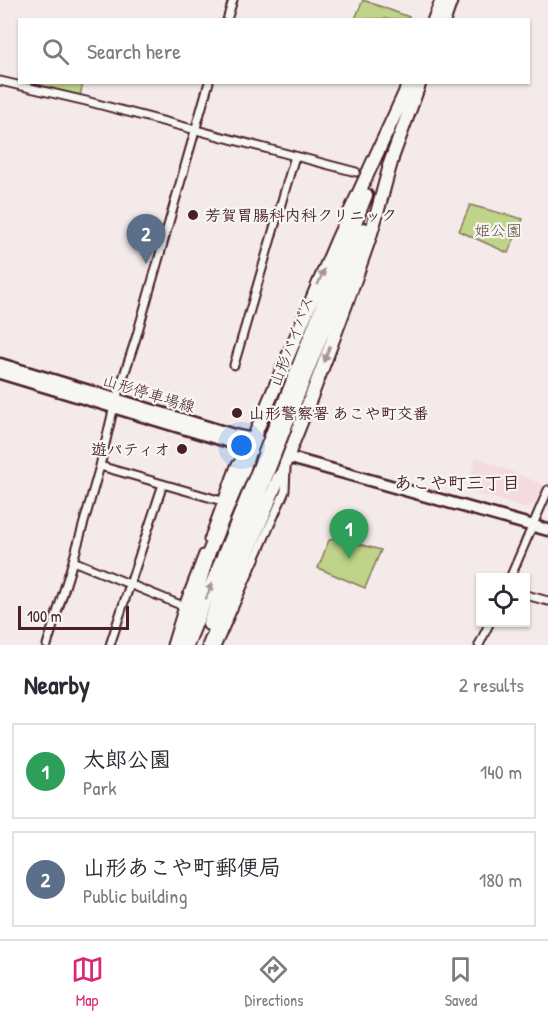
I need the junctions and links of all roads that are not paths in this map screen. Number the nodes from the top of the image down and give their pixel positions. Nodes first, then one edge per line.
1 (233, 0) edge
2 (442, 0) edge
3 (451, 0) edge
4 (228, 18) edge
5 (435, 18) edge
6 (445, 18) edge
7 (0, 81) edge
8 (208, 84) edge
9 (413, 84) edge
10 (195, 130) junction
11 (295, 156) junction
12 (392, 159) junction
13 (356, 172) dead end
14 (0, 364) edge
15 (234, 365) dead end
16 (0, 374) edge
17 (115, 402) junction
18 (280, 426) junction
19 (251, 443) junction
20 (288, 453) junction
21 (99, 466) junction
22 (263, 470) junction
23 (163, 484) junction
24 (548, 490) edge
25 (222, 501) junction
26 (534, 523) junction
27 (548, 525) edge
28 (548, 530) edge
29 (73, 561) junction
30 (512, 573) edge
31 (130, 584) junction
32 (530, 596) edge
33 (548, 601) edge
34 (183, 606) junction
35 (488, 627) edge
36 (47, 645) edge
37 (110, 645) edge
38 (171, 645) edge
39 (180, 645) edge
40 (187, 645) edge
41 (201, 645) edge
42 (209, 645) edge
43 (217, 645) edge
44 (479, 645) edge

1 - 4 street
2 - 5 highway
3 - 6 highway
7 - 10 street
8 - 10 street
9 - 12 highway, 山形バイパス
9 - 18 highway, 山形バイパス
19 -> 9 highway
10 - 11 street
10 - 17 street
11 - 13 street
11 - 15 street
12 - 18 highway, 山形バイパス
12 -> 20 highway
14 - 17 main road, 山形停車場線
16 - 17 main road, 山形停車場線
17 - 19 main road, 山形停車場線
17 - 21 street
18 - 22 highway, 山形バイパス, bridge
19 - 20 main road, 山形停車場線
19 - 25 street
19 - 39 highway
20 - 26 main road, 山形停車場線
20 - 42 highway
20 - 43 street
21 - 23 street
21 - 29 street
40 -> 22 highway, 山形バイパス
22 - 41 highway, 山形バイパス
23 - 25 street
23 - 31 street
24 - 26 street
25 - 34 street
26 - 27 main road
26 - 28 main road
26 - 30 street
29 - 31 street
29 - 36 street
31 - 34 street
31 - 37 street
32 - 33 street
34 - 38 street
35 - 44 street

